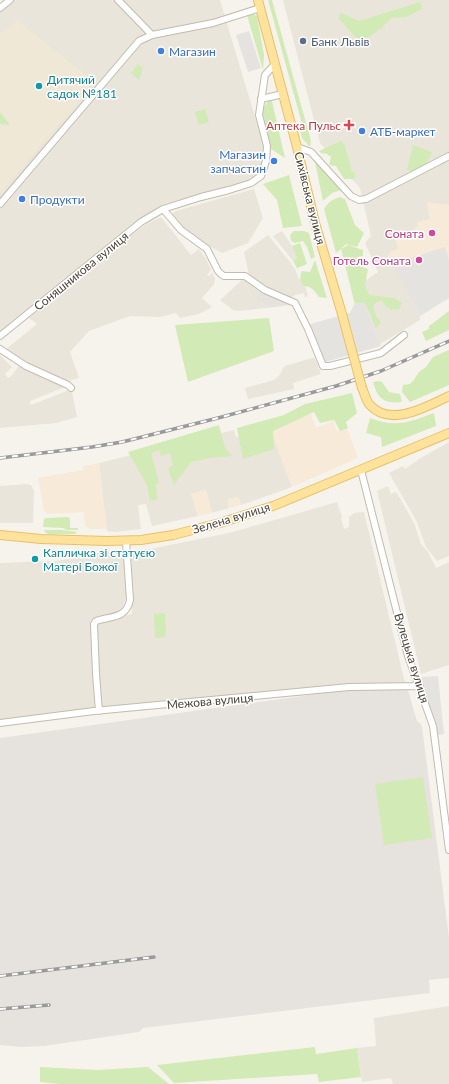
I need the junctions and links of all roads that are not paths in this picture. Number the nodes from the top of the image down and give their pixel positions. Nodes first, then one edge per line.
1 (10, 0) edge
2 (118, 0) edge
3 (259, 4) edge
4 (0, 8) edge
5 (152, 35) junction
6 (275, 64) junction
7 (283, 94) junction
8 (261, 99) junction
9 (297, 147) junction
10 (449, 156) edge
11 (0, 204) edge
12 (163, 209) junction
13 (404, 335) dead end
14 (0, 336) edge
15 (0, 349) edge
16 (70, 388) dead end
17 (449, 396) edge
18 (449, 433) edge
19 (361, 470) junction
20 (0, 535) edge
21 (126, 541) junction
22 (420, 686) junction
23 (99, 711) junction
24 (0, 723) edge
25 (449, 850) edge

1 - 4 street
2 - 5 street
3 - 5 street
3 - 6 main road, Сихівська вулиця
5 - 11 street
6 - 7 main road, Сихівська вулиця
6 - 8 street, Соняшникова вулиця
7 - 8 street
7 - 9 main road, Сихівська вулиця
8 - 12 street, Соняшникова вулиця
9 - 10 street
9 - 17 main road, Сихівська вулиця, bridge
12 - 13 street
12 - 14 street, Соняшникова вулиця
15 - 16 street
18 - 19 main road, Зелена вулиця
19 - 21 main road, Зелена вулиця
19 - 22 street, Вулецька вулиця
20 - 21 main road, Зелена вулиця
21 - 23 street
22 - 23 street, Межова вулиця
22 - 25 street, Вулецька вулиця
23 - 24 street, Межова вулиця

